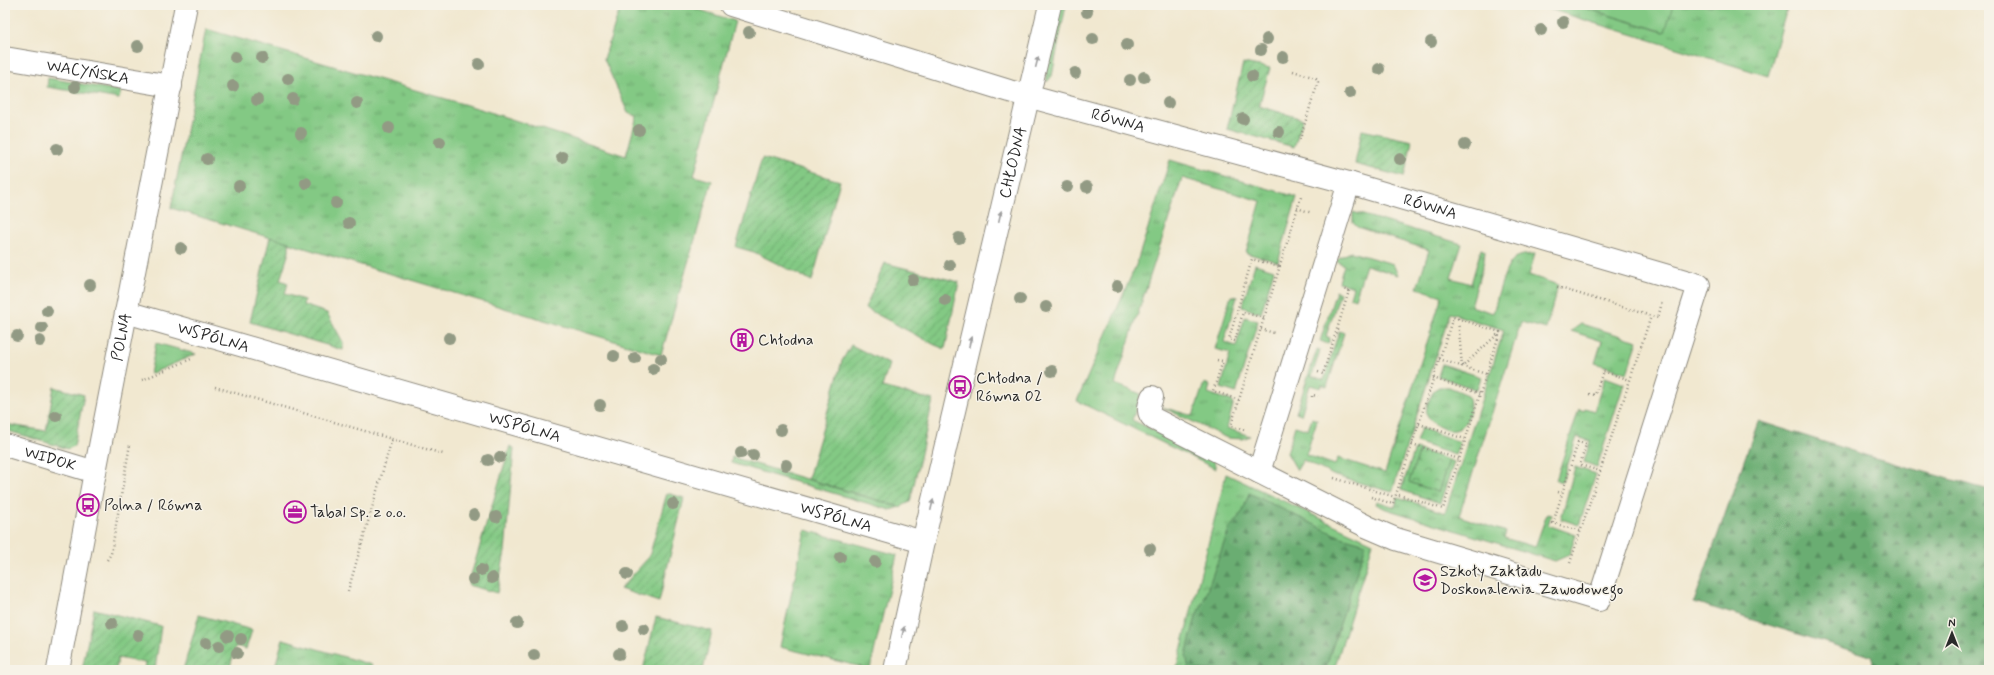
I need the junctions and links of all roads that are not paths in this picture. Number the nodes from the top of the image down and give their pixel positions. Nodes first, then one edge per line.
1 (186, 5) edge
2 (731, 5) edge
3 (1050, 5) edge
4 (5, 58) edge
5 (170, 86) junction
6 (1029, 95) junction
7 (1349, 183) junction
8 (126, 312) junction
9 (1152, 397) dead end
10 (5, 445) edge
11 (95, 472) junction
12 (1259, 472) junction
13 (923, 542) junction
14 (58, 670) edge
15 (895, 670) edge

1 - 5 street, POLNA
2 - 6 street, RÓWNA
6 -> 3 street, CHŁODNA
4 - 5 street, WACYŃSKA
5 - 8 street, POLNA
6 - 7 street, RÓWNA
13 -> 6 street, CHŁODNA
7 - 12 street
7 - 12 street, RÓWNA
8 - 11 street, POLNA
8 - 13 street, WSPÓLNA
9 - 12 street
10 - 11 street, WIDOK
11 - 14 street, POLNA
15 -> 13 street, CHŁODNA

